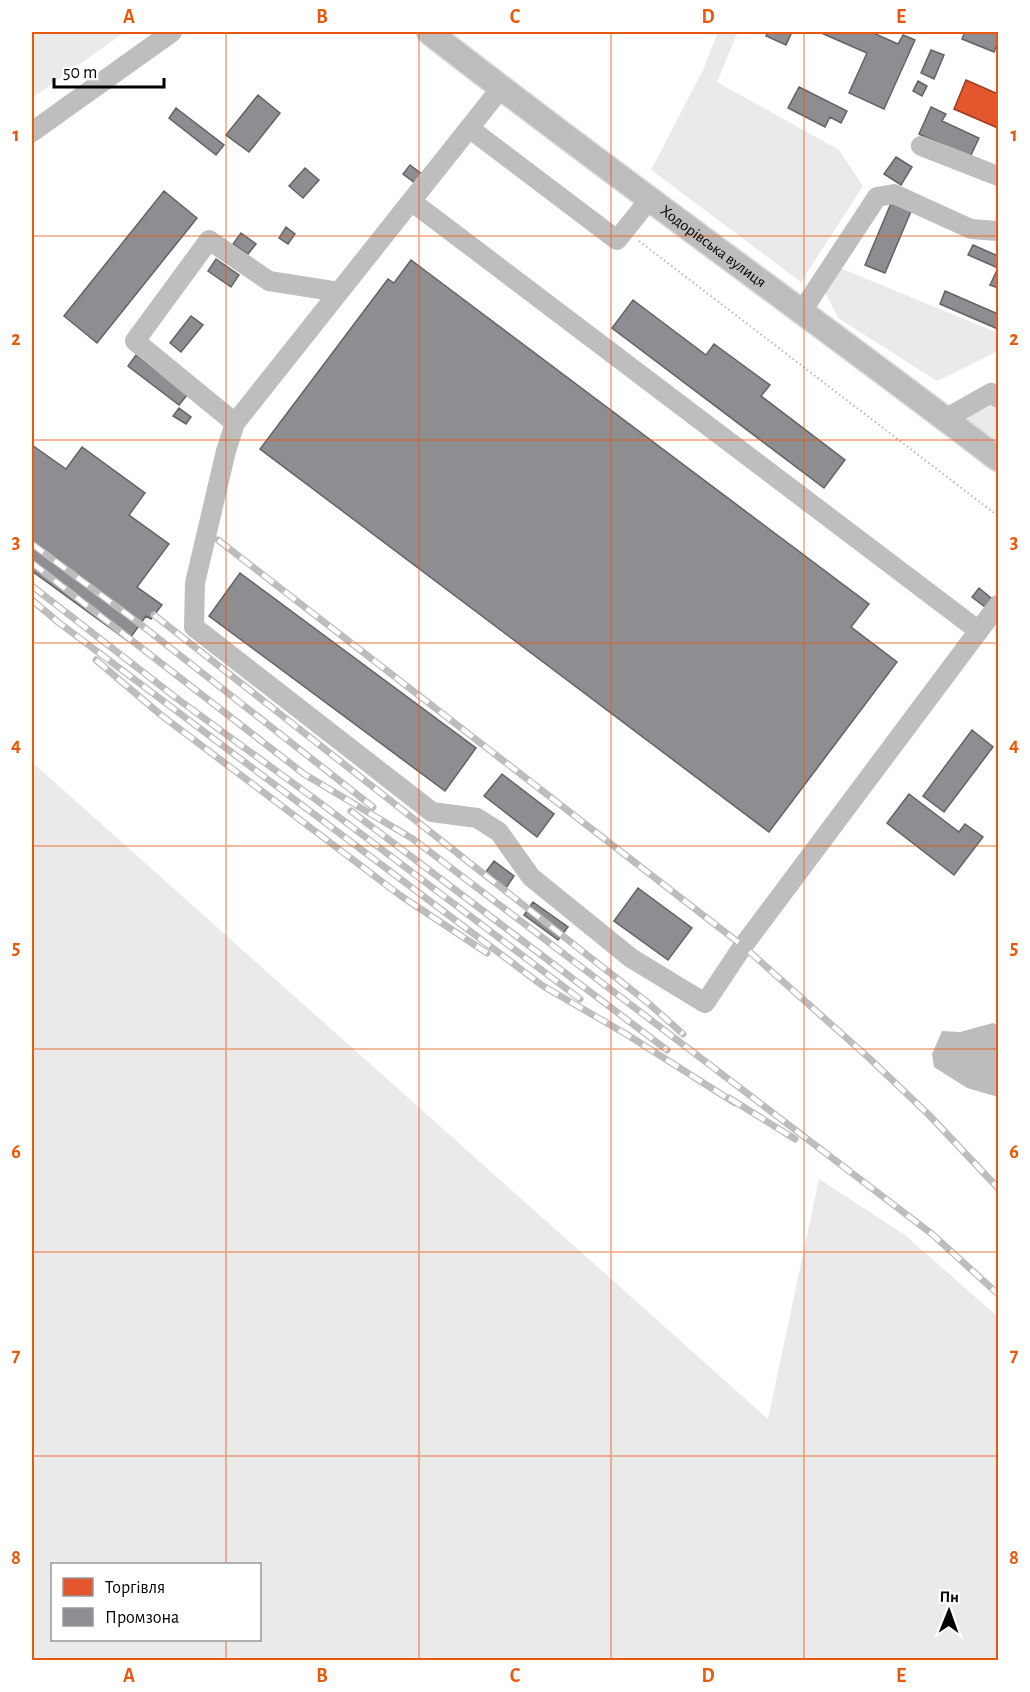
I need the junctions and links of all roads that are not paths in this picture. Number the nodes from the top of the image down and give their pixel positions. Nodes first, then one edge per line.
1 (172, 32) edge
2 (429, 32) edge
3 (501, 88) junction
4 (469, 128) junction
5 (32, 132) edge
6 (921, 146) dead end
7 (999, 176) edge
8 (649, 200) junction
9 (411, 201) junction
10 (999, 231) edge
11 (339, 292) junction
12 (802, 311) junction
13 (999, 398) edge
14 (945, 419) junction
15 (235, 423) junction
16 (999, 459) edge
17 (999, 605) edge
18 (979, 630) junction

1 - 5 street
2 - 3 main road, Ходорівська вулиця
3 - 4 street
3 - 8 main road, Ходорівська вулиця
4 - 8 street
4 - 9 street
6 - 7 street
8 - 12 main road, Ходорівська вулиця
9 - 11 street
9 - 18 street
10 - 12 street
11 - 15 street
11 - 15 street
12 - 14 main road, Ходорівська вулиця
13 - 14 street
14 - 16 main road, Ходорівська вулиця
15 - 18 street
17 - 18 street

